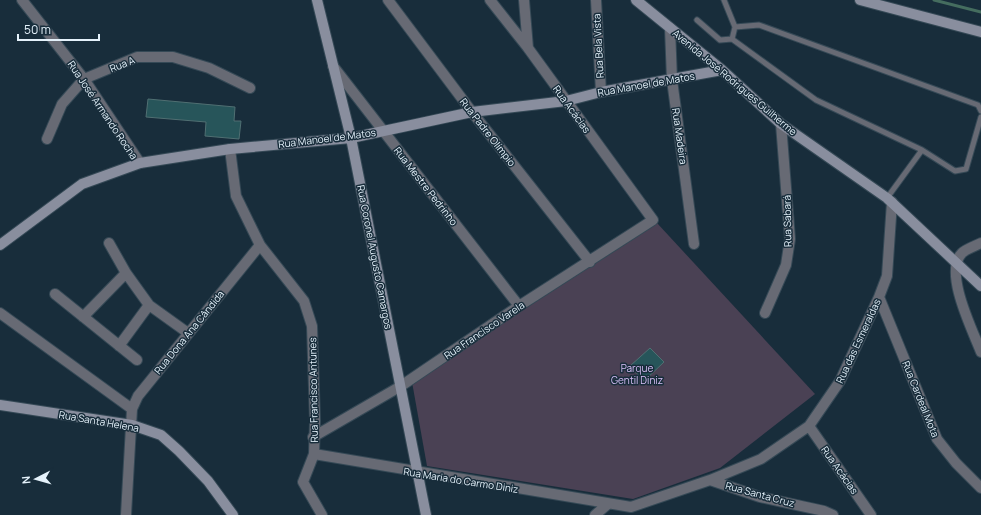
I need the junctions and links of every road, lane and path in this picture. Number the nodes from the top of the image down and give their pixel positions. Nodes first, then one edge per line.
1 (22, 0) edge
2 (317, 0) edge
3 (388, 0) edge
4 (490, 0) edge
5 (524, 0) edge
6 (596, 0) edge
7 (636, 0) edge
8 (724, 0) edge
9 (860, 0) edge
10 (697, 20) dead end
11 (735, 27) junction
12 (670, 28) junction
13 (981, 32) edge
14 (732, 39) junction
15 (528, 48) junction
16 (334, 66) junction
17 (722, 70) junction
18 (84, 79) junction
19 (672, 80) junction
20 (250, 88) dead end
21 (601, 92) junction
22 (566, 101) junction
23 (981, 111) edge
24 (472, 112) junction
25 (981, 118) edge
26 (781, 124) junction
27 (383, 131) junction
28 (351, 138) junction
29 (47, 139) dead end
30 (230, 149) junction
31 (922, 150) junction
32 (140, 163) junction
33 (890, 200) junction
34 (653, 220) joint
35 (109, 243) dead end
36 (981, 243) edge
37 (694, 244) dead end
38 (0, 245) edge
39 (260, 245) junction
40 (590, 262) junction
41 (956, 262) junction
42 (126, 273) junction
43 (981, 286) edge
44 (55, 294) dead end
45 (879, 297) junction
46 (149, 304) junction
47 (519, 306) junction
48 (0, 313) edge
49 (765, 313) dead end
50 (84, 317) junction
51 (188, 333) junction
52 (119, 346) junction
53 (981, 352) edge
54 (137, 360) dead end
55 (401, 386) junction
56 (0, 405) edge
57 (132, 409) junction
58 (132, 425) junction
59 (809, 426) junction
60 (313, 437) junction
61 (314, 454) junction
62 (418, 473) junction
63 (710, 480) junction
64 (981, 488) edge
65 (608, 504) junction
66 (633, 511) edge
67 (126, 515) edge
68 (232, 515) edge
69 (322, 515) edge
70 (426, 515) edge
71 (595, 515) edge
72 (833, 515) edge
73 (871, 515) edge

1 - 18 street, Rua José Armando Rocha
2 - 16 street, Rua Coronel Augusto Camargos
3 - 24 street, Rua Padre Olímpio
4 - 15 street, Rua Acácias
5 - 15 street
6 - 21 street, Rua Bela Vista
7 - 12 street, Avenida José Rodrigues Guilherme
8 - 11 lane
9 - 13 street
10 - 14 lane
11 - 14 lane
11 - 23 lane
12 - 17 street, Avenida José Rodrigues Guilherme
12 - 19 street, Rua Madeira
14 - 31 lane
15 - 22 street, Rua Acácias
16 - 27 street, Rua Mestre Pedrinho
16 - 28 street, Rua Coronel Augusto Camargos
17 - 19 street, Rua Manoel de Matos
17 - 26 street, Avenida José Rodrigues Guilherme
18 - 20 street, Rua A
18 - 29 street, Rua A
18 - 32 street, Rua José Armando Rocha
19 - 21 street, Rua Manoel de Matos
19 - 37 street, Rua Madeira
21 - 22 street, Rua Manoel de Matos
22 - 24 street, Rua Manoel de Matos
22 - 34 street, Rua Acácias
24 - 27 street, Rua Manoel de Matos
24 - 40 street, Rua Padre Olímpio
25 - 31 lane
26 - 33 street, Avenida José Rodrigues Guilherme
26 - 49 street, Rua Sabará
27 - 28 street, Rua Manoel de Matos
27 - 47 street, Rua Mestre Pedrinho
28 - 30 street, Rua Manoel de Matos
28 - 55 street, Rua Coronel Augusto Camargos
30 - 32 street, Rua Manoel de Matos
30 - 39 street, Rua Francisco Antunes
31 - 33 lane
32 - 38 street, Rua Manoel de Matos
33 - 41 street, Avenida José Rodrigues Guilherme
33 - 45 street, Rua das Esmeraldas
34 - 40 street, Rua Francisco Varela
35 - 42 street
36 - 41 street
39 - 51 street, Rua Dona Ana Cândida
39 - 60 street, Rua Francisco Antunes
40 - 47 street, Rua Francisco Varela
41 - 43 street, Avenida José Rodrigues Guilherme
41 - 53 street
42 - 46 street
42 - 50 street
44 - 50 street
45 - 59 street, Rua das Esmeraldas
45 - 64 street, Rua Cardeal Mota
46 - 51 street
46 - 52 street
47 - 55 street, Rua Francisco Varela
48 - 57 street, Rua Santa Helena
50 - 52 street
51 - 57 street, Rua Dona Ana Cândida
52 - 54 street
55 - 60 street, Rua Francisco Varela
55 - 62 street, Rua Coronel Augusto Camargos
56 - 58 street, Rua Santa Helena
57 - 58 street, Rua Dona Ana Cândida
58 - 67 street, Rua Dona Ana Cândida
58 - 68 street, Rua Santa Helena
59 - 63 street, Rua das Esmeraldas
59 - 73 street, Rua Acácias
60 - 61 street, Rua Francisco Antunes
61 - 62 street, Rua Maria do Carmo Diniz
61 - 69 street, Rua Francisco Antunes
62 - 65 street, Rua Maria do Carmo Diniz
62 - 70 street, Rua Coronel Augusto Camargos
63 - 66 street, Rua das Esmeraldas
63 - 72 street, Rua Santa Cruz
65 - 66 street, Rua das Esmeraldas
65 - 71 street

